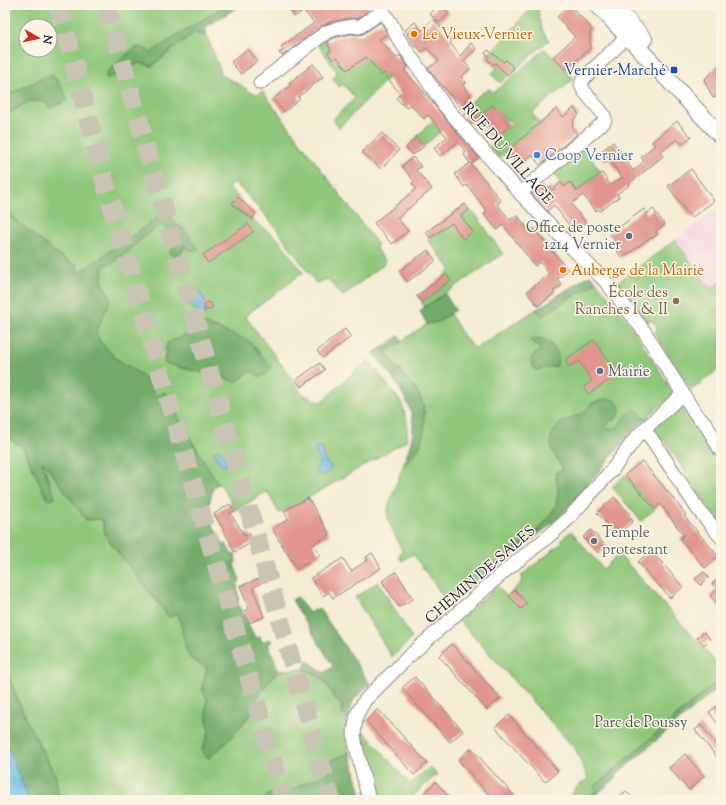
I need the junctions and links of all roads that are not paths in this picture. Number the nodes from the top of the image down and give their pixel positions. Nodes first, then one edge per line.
1 (598, 5) edge
2 (613, 5) edge
3 (381, 8) edge
4 (631, 33) junction
5 (260, 83) dead end
6 (721, 121) edge
7 (721, 136) edge
8 (520, 193) junction
9 (683, 394) junction
10 (644, 430) junction
11 (721, 450) edge
12 (721, 537) edge
13 (369, 800) edge

1 - 4 main road
2 - 4 main road
3 - 5 street
3 - 8 street, RUE DU VILLAGE
4 - 6 main road
4 - 7 main road
4 - 8 street
8 - 9 street, RUE DU VILLAGE
9 - 10 street, CHEMIN DE-SALES
9 - 11 street, RUE DU VILLAGE
10 - 12 street
10 - 13 street, CHEMIN DE-SALES

